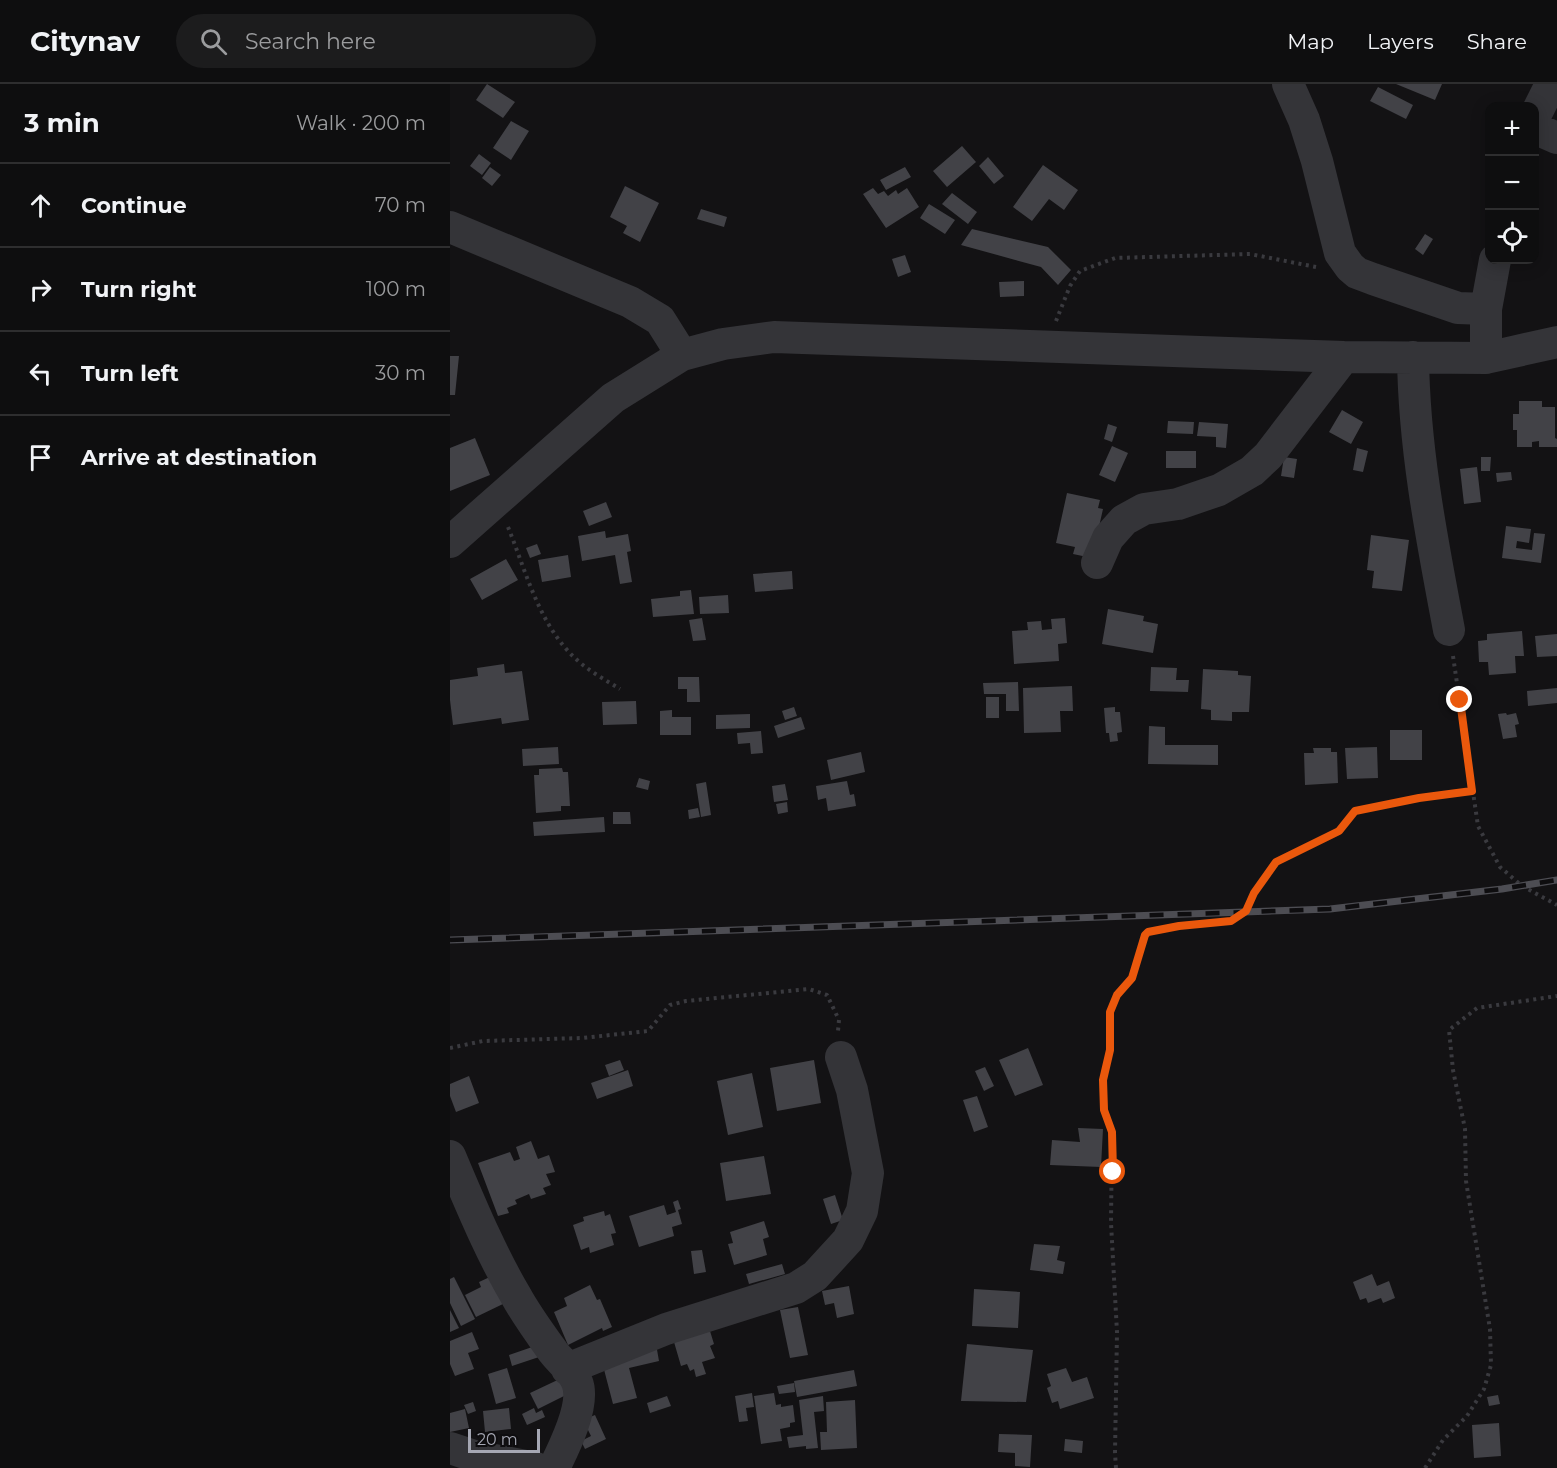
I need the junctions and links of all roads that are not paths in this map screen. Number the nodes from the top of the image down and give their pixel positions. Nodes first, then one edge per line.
1 (1288, 84) edge
2 (1551, 84) edge
3 (1539, 108) edge
4 (1539, 130) edge
5 (1557, 138) edge
6 (452, 224) edge
7 (1494, 264) edge
8 (1486, 309) junction
9 (1557, 342) edge
10 (682, 355) junction
11 (1344, 357) junction
12 (1413, 357) junction
13 (1486, 358) junction
14 (450, 542) edge
15 (1097, 563) dead end
16 (1449, 630) road end
17 (841, 1057) road end
18 (450, 1156) edge
19 (567, 1369) junction
20 (450, 1448) edge
21 (536, 1468) edge
22 (554, 1468) edge

1 - 8 street
2 - 3 street
4 - 5 street
6 - 10 street
7 - 8 street
8 - 13 street
9 - 13 street
10 - 11 street
10 - 14 street
11 - 12 street
11 - 15 street
12 - 13 street
12 - 16 street
17 - 19 street
18 - 19 street
19 - 22 street
20 - 21 street

